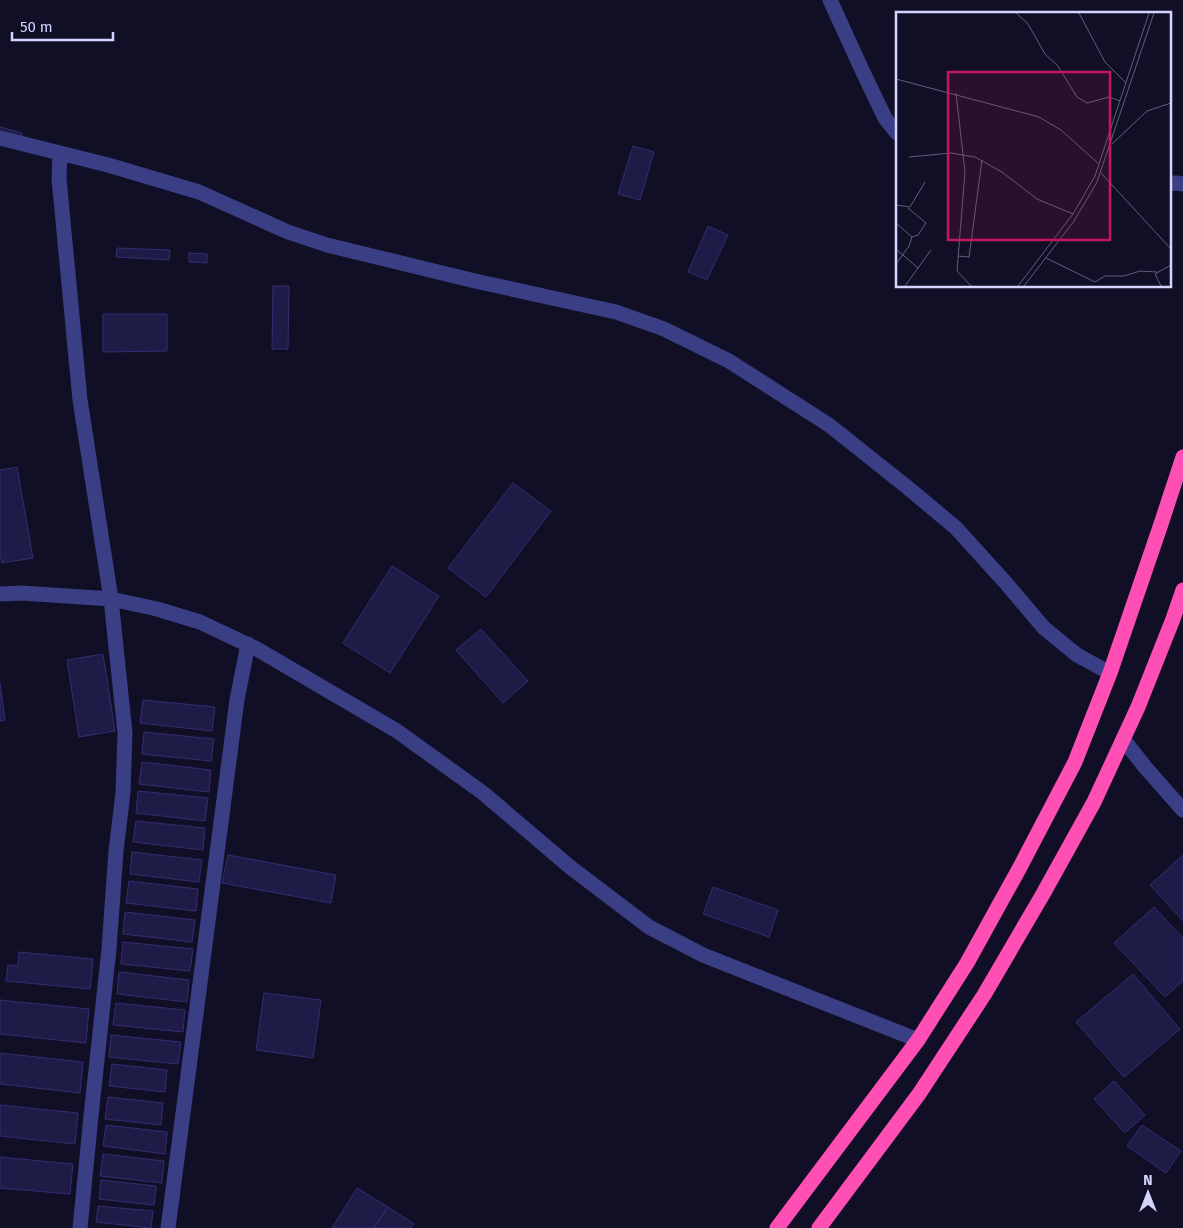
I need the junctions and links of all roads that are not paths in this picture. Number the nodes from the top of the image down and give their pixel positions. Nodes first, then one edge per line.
1 (830, 0) edge
2 (896, 132) edge
3 (0, 138) edge
4 (60, 153) junction
5 (1170, 184) edge
6 (1183, 184) edge
7 (1183, 457) edge
8 (1183, 590) edge
9 (0, 594) edge
10 (111, 599) junction
11 (248, 644) junction
12 (1110, 673) junction
13 (1123, 739) junction
14 (1183, 810) edge
15 (918, 1040) junction
16 (80, 1228) edge
17 (168, 1228) edge
18 (776, 1228) edge
19 (819, 1228) edge

1 - 2 street
3 - 4 street
4 - 10 street
4 - 12 street
5 - 6 street
7 - 12 highway
8 - 13 highway
9 - 10 street
10 - 11 street
10 - 16 street
11 - 15 street
11 - 17 street
12 - 15 highway
13 - 14 street
13 - 19 highway
15 - 18 highway

